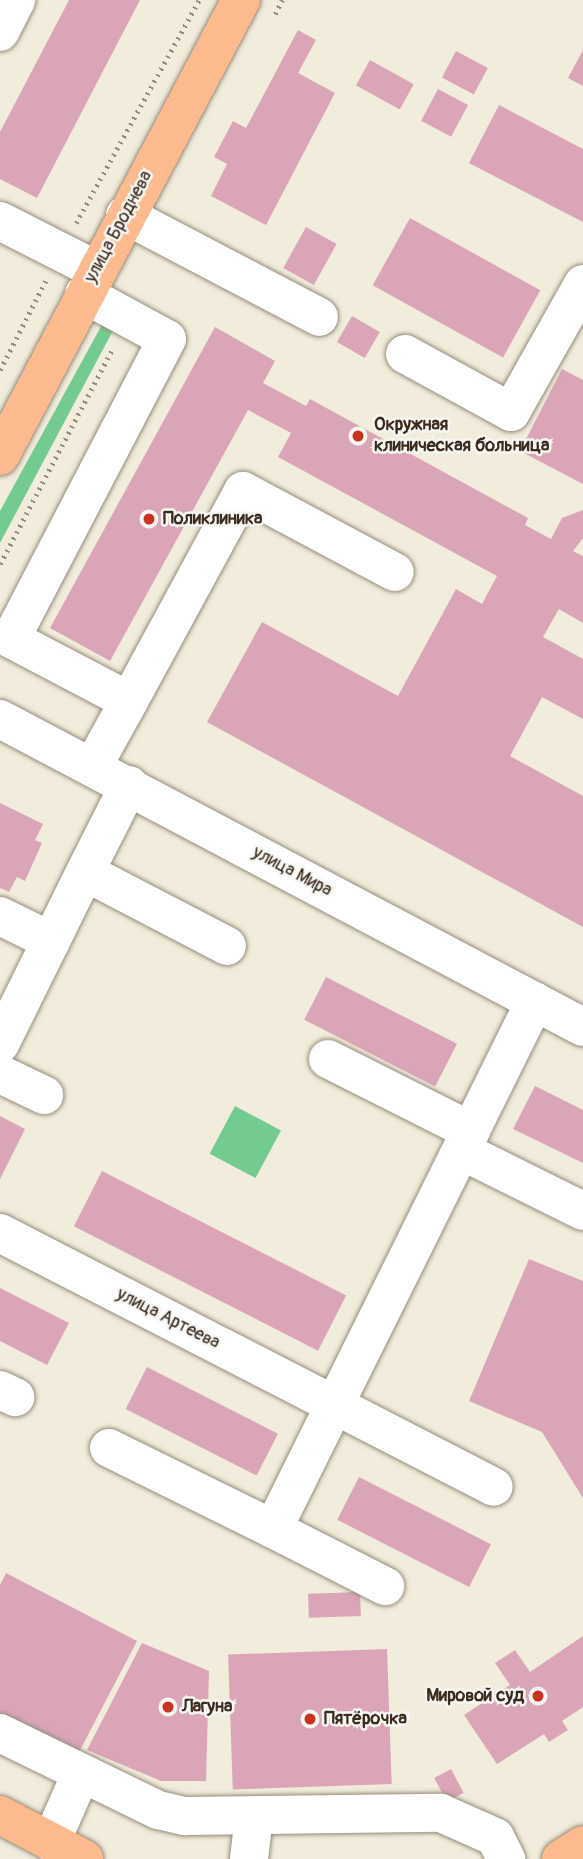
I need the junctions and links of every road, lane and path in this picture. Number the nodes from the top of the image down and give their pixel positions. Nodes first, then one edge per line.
1 (16, 0) edge
2 (198, 0) edge
3 (241, 0) edge
4 (282, 0) edge
5 (268, 27) dead end
6 (0, 32) edge
7 (125, 215) junction
8 (0, 221) edge
9 (60, 252) junction
10 (90, 282) junction
11 (583, 284) edge
12 (319, 317) dead end
13 (128, 318) junction
14 (405, 354) dead end
15 (0, 370) edge
16 (0, 456) edge
17 (0, 564) edge
18 (395, 572) dead end
19 (128, 701) junction
20 (0, 719) edge
21 (93, 766) junction
22 (129, 785) junction
23 (85, 872) junction
24 (0, 916) edge
25 (51, 942) junction
26 (227, 946) dead end
27 (536, 1001) junction
28 (583, 1027) edge
29 (0, 1044) edge
30 (328, 1059) dead end
31 (0, 1074) edge
32 (44, 1095) dead end
33 (466, 1141) junction
34 (583, 1211) edge
35 (0, 1233) edge
36 (337, 1405) junction
37 (109, 1448) dead end
38 (494, 1488) dead end
39 (273, 1529) junction
40 (385, 1586) dead end
41 (0, 1732) edge
42 (80, 1776) junction
43 (0, 1815) edge
44 (254, 1815) junction
45 (583, 1845) edge
46 (68, 1850) edge
47 (249, 1859) edge
48 (506, 1859) edge
49 (561, 1859) edge

1 - 6 street
2 - 9 path
3 - 7 main road, улица Броднева
4 - 5 path
7 - 10 main road, улица Броднева
7 - 12 street
8 - 9 street
9 - 10 street
9 - 15 path
10 - 13 street
10 - 16 main road, улица Броднева
11 - 14 street
13 - 17 path
13 - 19 street
18 - 19 street
19 - 21 street
20 - 21 street, улица Мира
21 - 22 street, улица Мира
22 - 23 street
22 - 27 street, улица Мира
23 - 25 street
23 - 26 street
24 - 25 street
25 - 29 street
27 - 28 street, улица Мира
27 - 33 street
30 - 33 street
31 - 32 street
33 - 34 street
33 - 36 street
35 - 36 street, улица Артеева
36 - 38 street, улица Артеева
36 - 39 street
37 - 39 street
39 - 40 street
41 - 42 street
42 - 44 street
42 - 46 street
43 - 46 main road
44 - 47 street
44 - 48 street
45 - 49 main road

